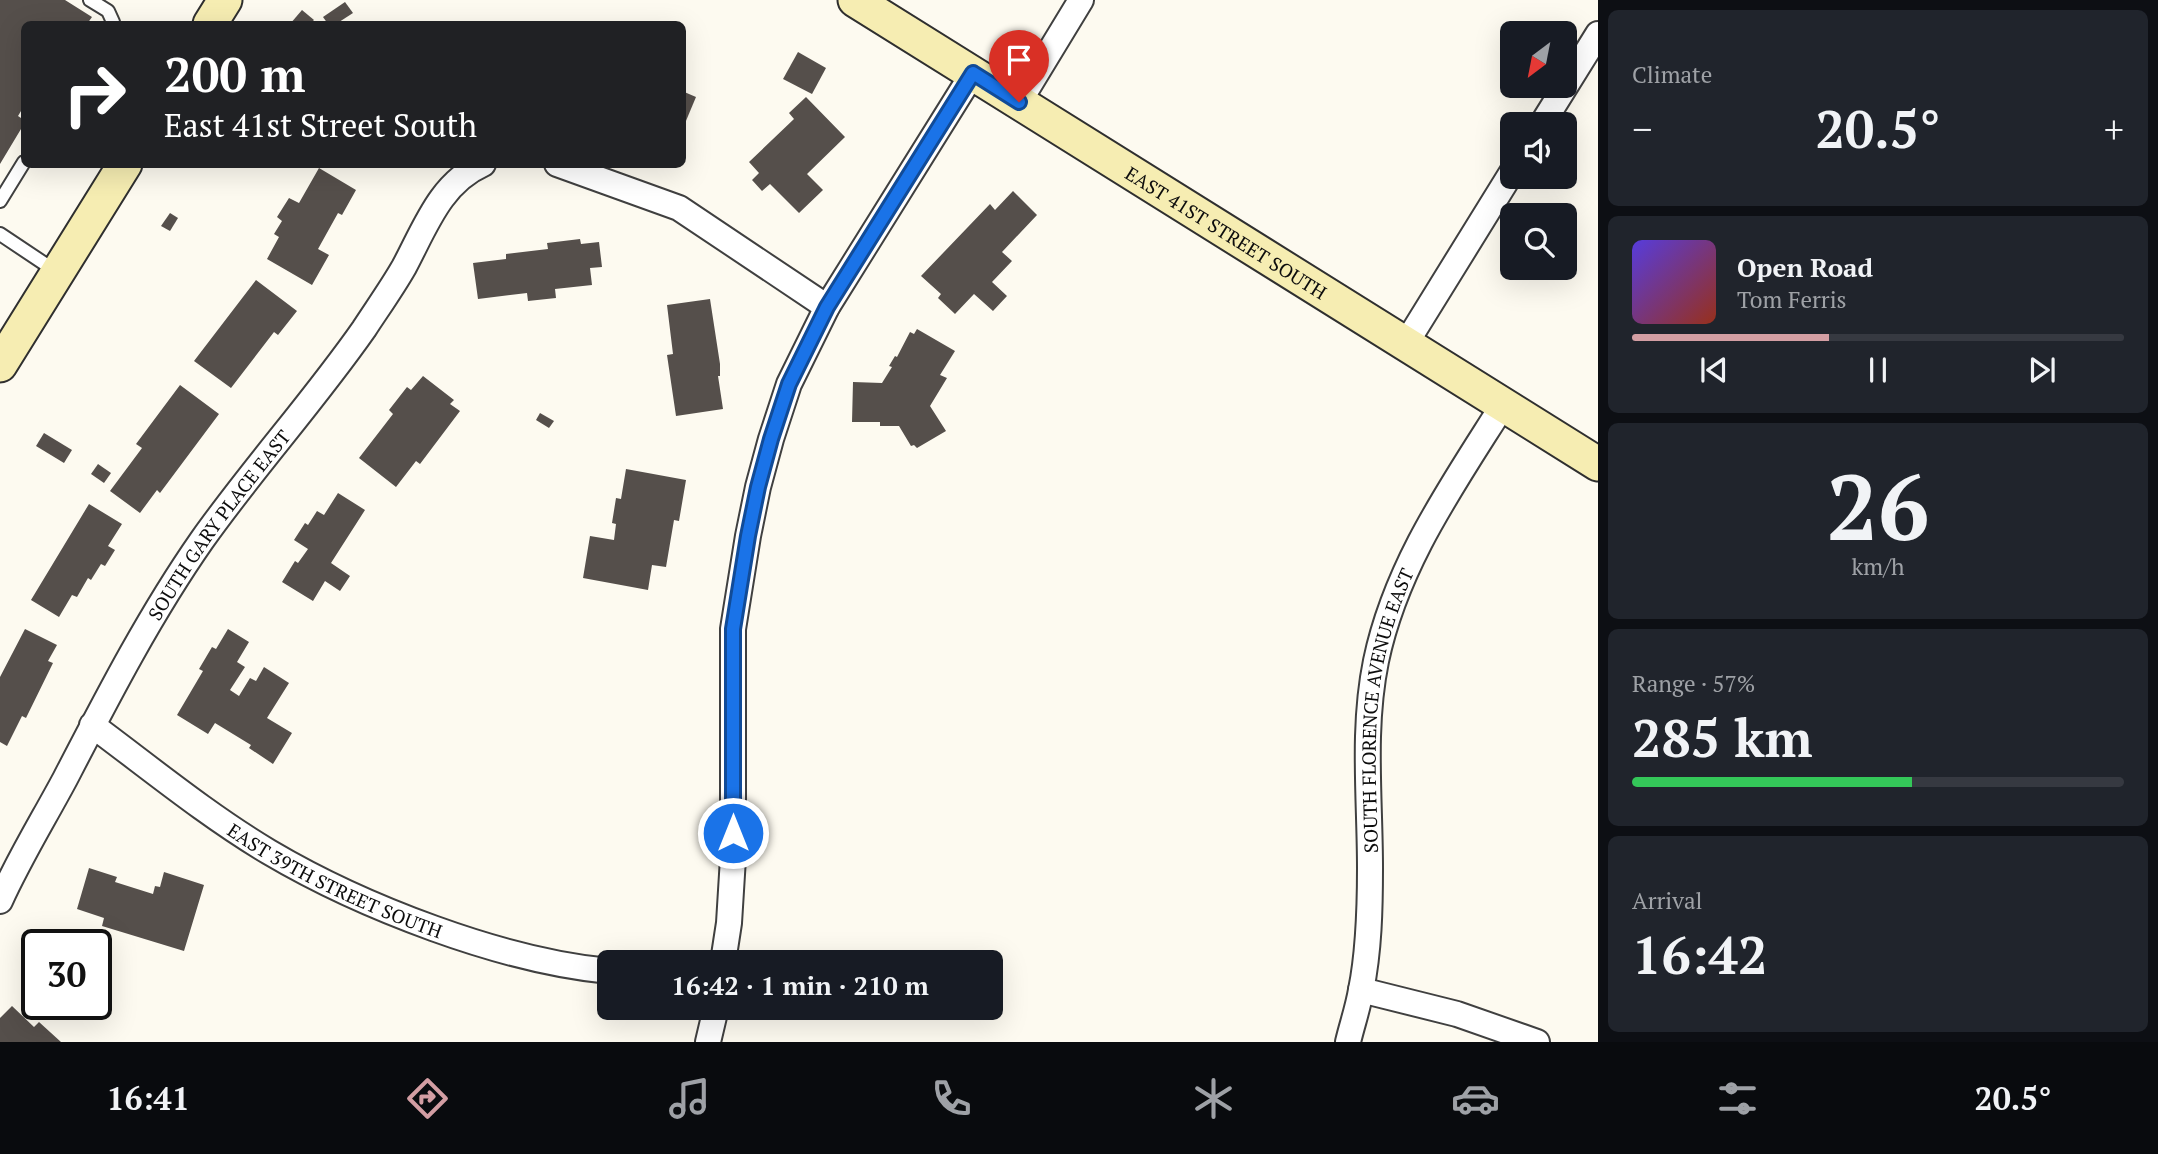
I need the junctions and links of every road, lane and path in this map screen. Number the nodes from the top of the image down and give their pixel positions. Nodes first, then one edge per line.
1 (90, 0) edge
2 (225, 0) edge
3 (1081, 0) edge
4 (864, 2) edge
5 (113, 21) edge
6 (212, 21) edge
7 (1598, 34) edge
8 (973, 73) junction
9 (1019, 102) junction
10 (1549, 112) edge
11 (21, 167) edge
12 (123, 168) edge
13 (475, 168) edge
14 (568, 168) edge
15 (1501, 189) edge
16 (0, 201) edge
17 (0, 234) edge
18 (57, 273) junction
19 (827, 307) junction
20 (1405, 345) junction
21 (0, 365) edge
22 (1503, 405) junction
23 (1598, 464) edge
24 (92, 725) junction
25 (0, 901) edge
26 (725, 950) edge
27 (597, 969) edge
28 (1362, 990) junction
29 (713, 1020) edge
30 (708, 1042) edge
31 (1348, 1042) edge
32 (1537, 1042) edge

1 - 5 lane
2 - 6 main road
3 - 9 street
4 - 8 main road, EAST 41ST STREET SOUTH
7 - 10 street
8 - 9 main road, EAST 41ST STREET SOUTH
8 - 19 street
9 - 20 main road, EAST 41ST STREET SOUTH
11 - 16 lane
12 - 18 main road
13 - 24 street, SOUTH GARY PLACE EAST
14 - 19 street
15 - 20 street
17 - 18 lane
18 - 21 main road
19 - 26 street
20 - 22 main road, EAST 41ST STREET SOUTH
22 - 23 main road, EAST 41ST STREET SOUTH
22 - 28 street, SOUTH FLORENCE AVENUE EAST
24 - 25 street, SOUTH GARY PLACE EAST
24 - 27 street, EAST 39TH STREET SOUTH
28 - 31 street, SOUTH FLORENCE AVENUE EAST
28 - 32 street
29 - 30 street

